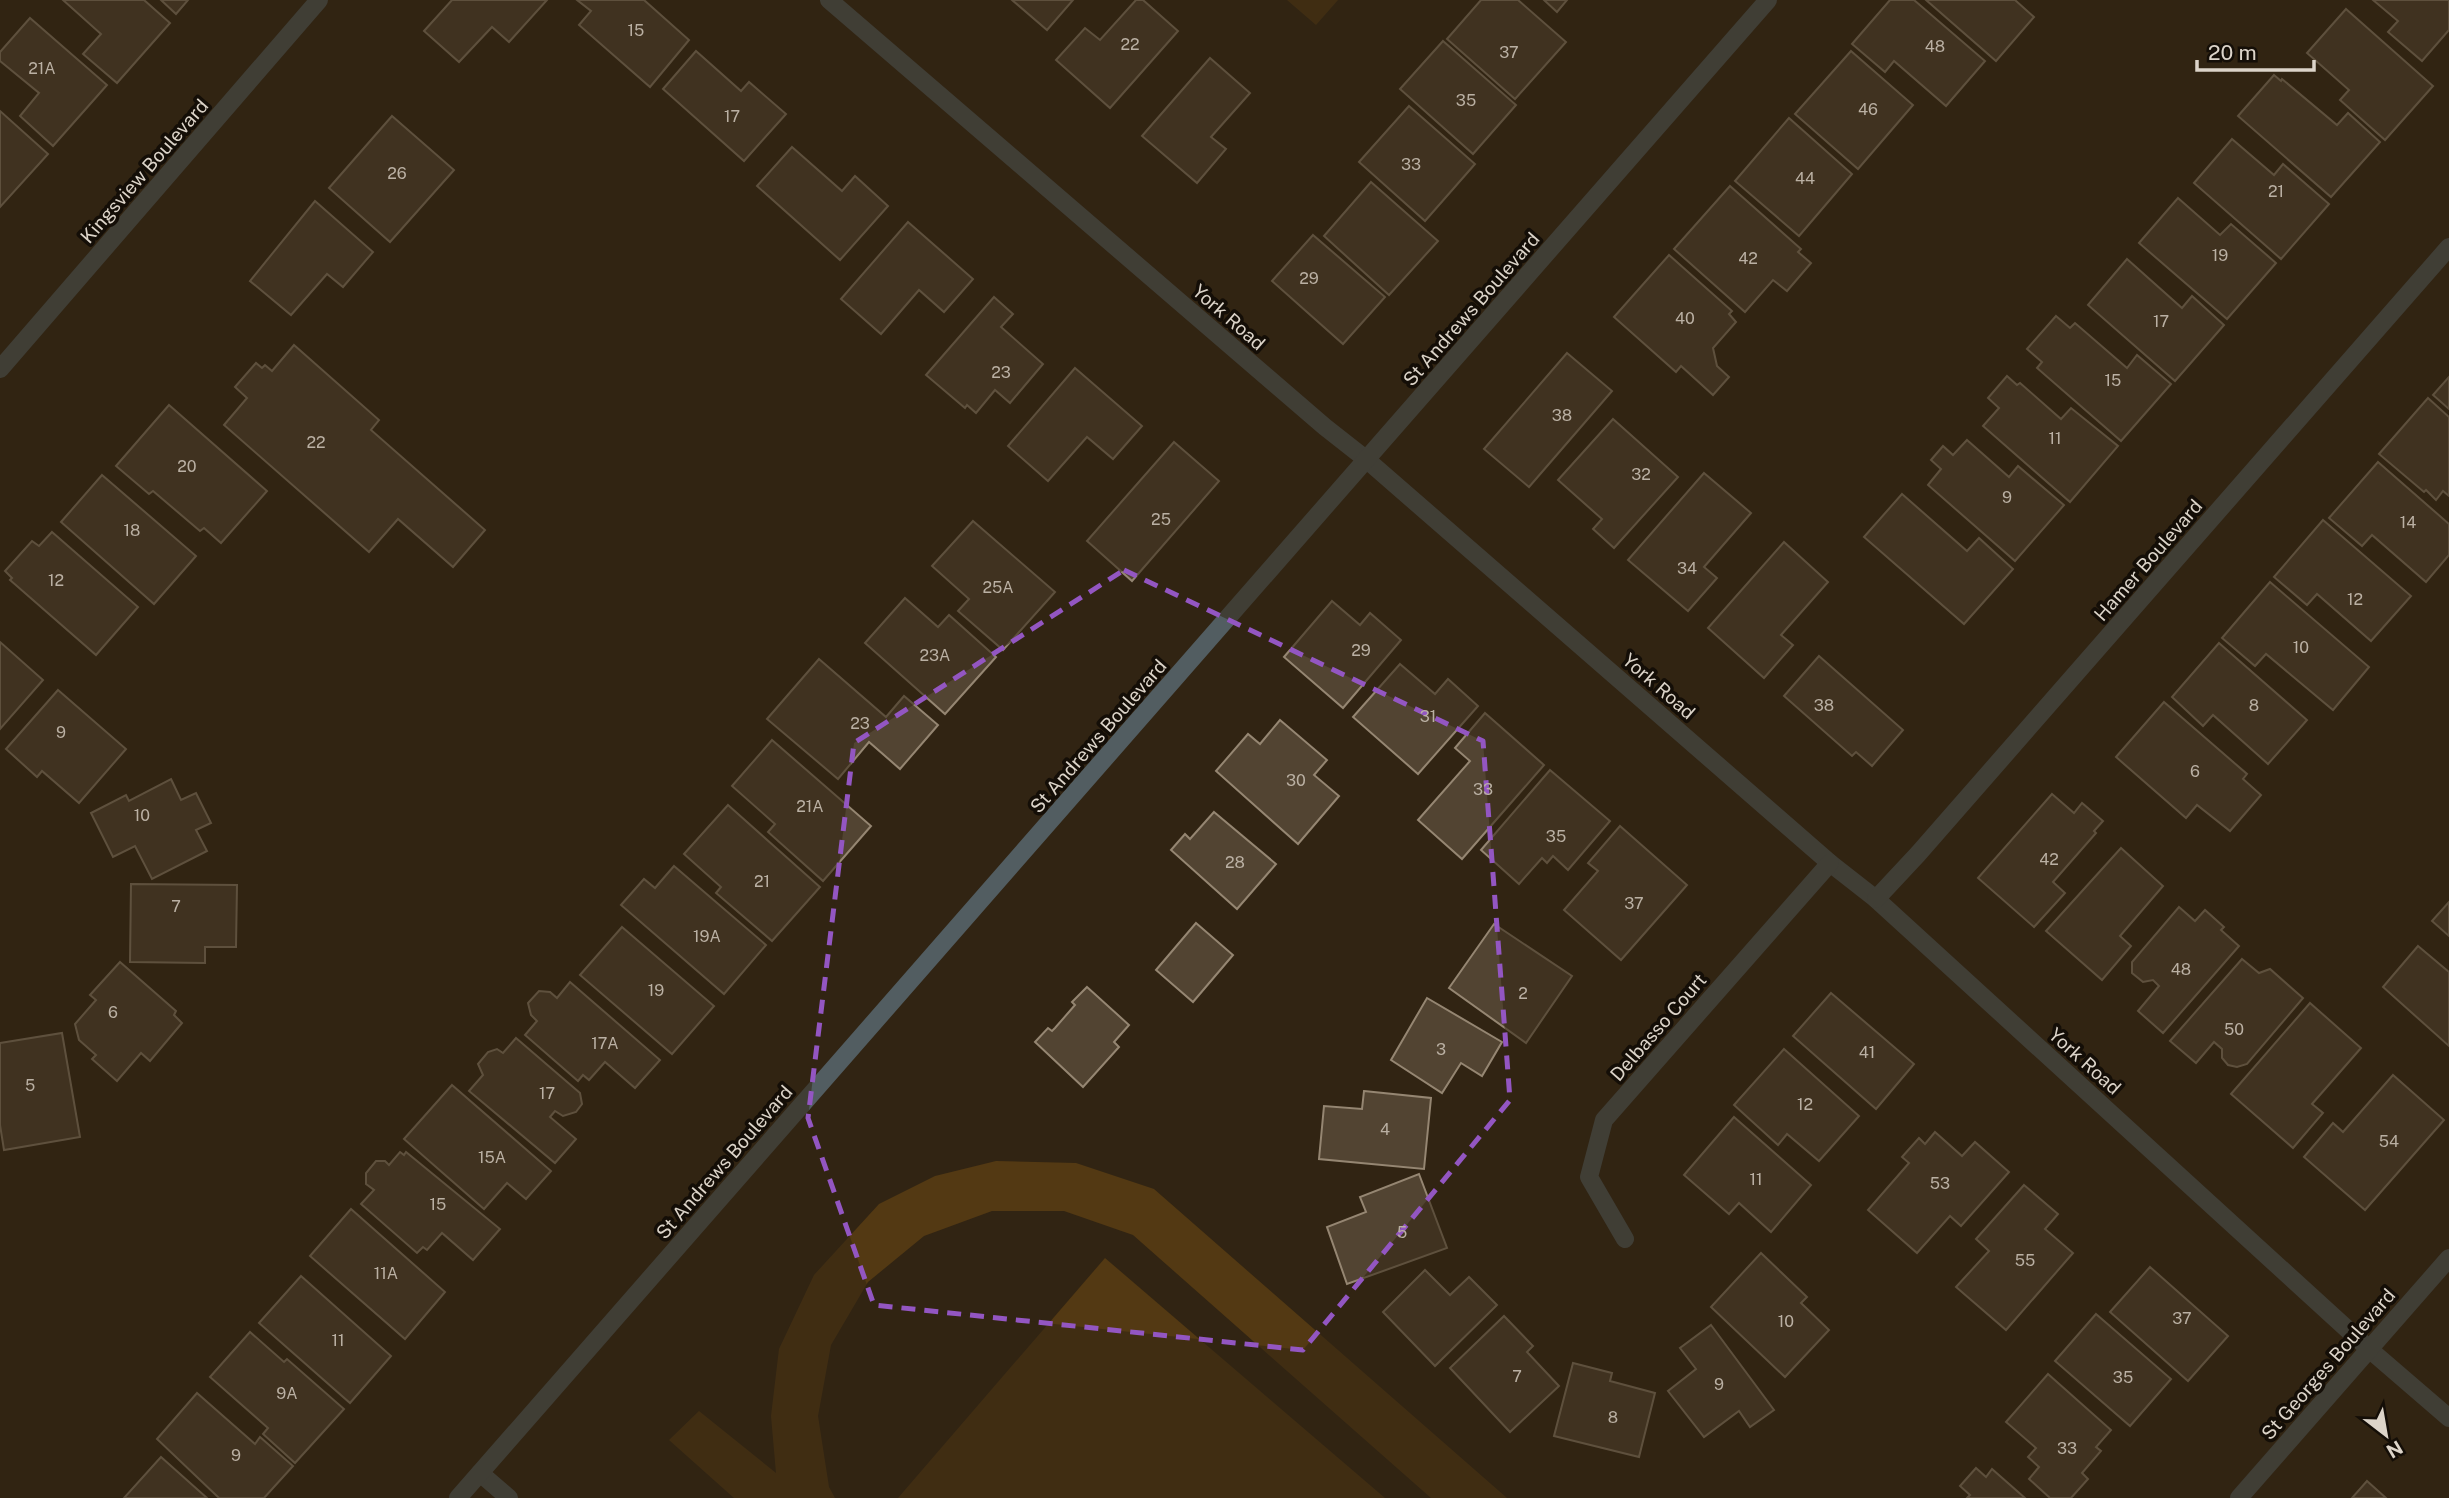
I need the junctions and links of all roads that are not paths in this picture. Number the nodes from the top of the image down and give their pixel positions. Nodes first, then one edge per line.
1 (319, 0) edge
2 (829, 0) edge
3 (1768, 0) edge
4 (2449, 247) edge
5 (0, 369) edge
6 (1367, 460) junction
7 (1830, 863) junction
8 (1876, 899) junction
9 (1625, 1239) dead end
10 (2449, 1258) edge
11 (2369, 1349) junction
12 (2449, 1418) edge
13 (480, 1473) junction
14 (458, 1498) edge
15 (509, 1498) edge
16 (2239, 1498) edge

1 - 5 street, Kingsview Boulevard
2 - 6 street, York Road
3 - 6 street, St Andrews Boulevard
4 - 8 street, Hamer Boulevard
6 - 7 street, York Road
6 - 13 street, St Andrews Boulevard
7 - 8 street, York Road
7 - 9 street, Delbasso Court
8 - 11 street, York Road
10 - 11 street, St Georges Boulevard
11 - 12 street, York Road
11 - 16 street, St Georges Boulevard
13 - 14 street, St Andrews Boulevard
13 - 15 street

